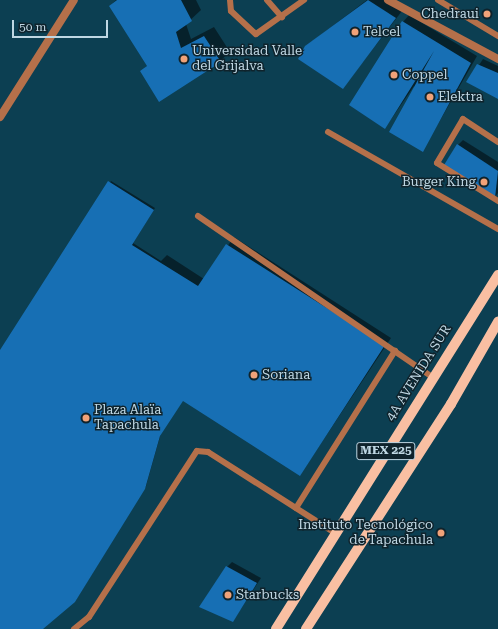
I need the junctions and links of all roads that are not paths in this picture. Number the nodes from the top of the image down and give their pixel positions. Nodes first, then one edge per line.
1 (74, 0) edge
2 (230, 0) edge
3 (267, 0) edge
4 (304, 0) edge
5 (388, 0) edge
6 (438, 0) edge
7 (282, 17) junction
8 (498, 36) edge
9 (498, 58) edge
10 (0, 117) edge
11 (328, 132) dead end
12 (498, 141) edge
13 (498, 201) edge
14 (198, 216) dead end
15 (498, 228) edge
16 (498, 275) edge
17 (498, 322) edge
18 (395, 350) junction
19 (432, 377) junction
20 (296, 508) junction
21 (335, 533) junction
22 (74, 629) edge
23 (276, 629) edge
24 (306, 629) edge

1 - 10 street
2 - 7 lane
3 - 7 lane
4 - 7 lane
5 - 9 street
6 - 8 lane
11 - 15 lane
12 - 13 lane
14 - 18 lane
16 - 19 main road, 4A AVENIDA SUR / MEX 225
17 - 24 main road, MEX 225
18 - 19 lane
18 - 20 lane
19 - 21 main road, 4A AVENIDA SUR / MEX 225
20 - 21 lane
20 - 22 lane
21 - 23 main road, 4A AVENIDA SUR / MEX 225

